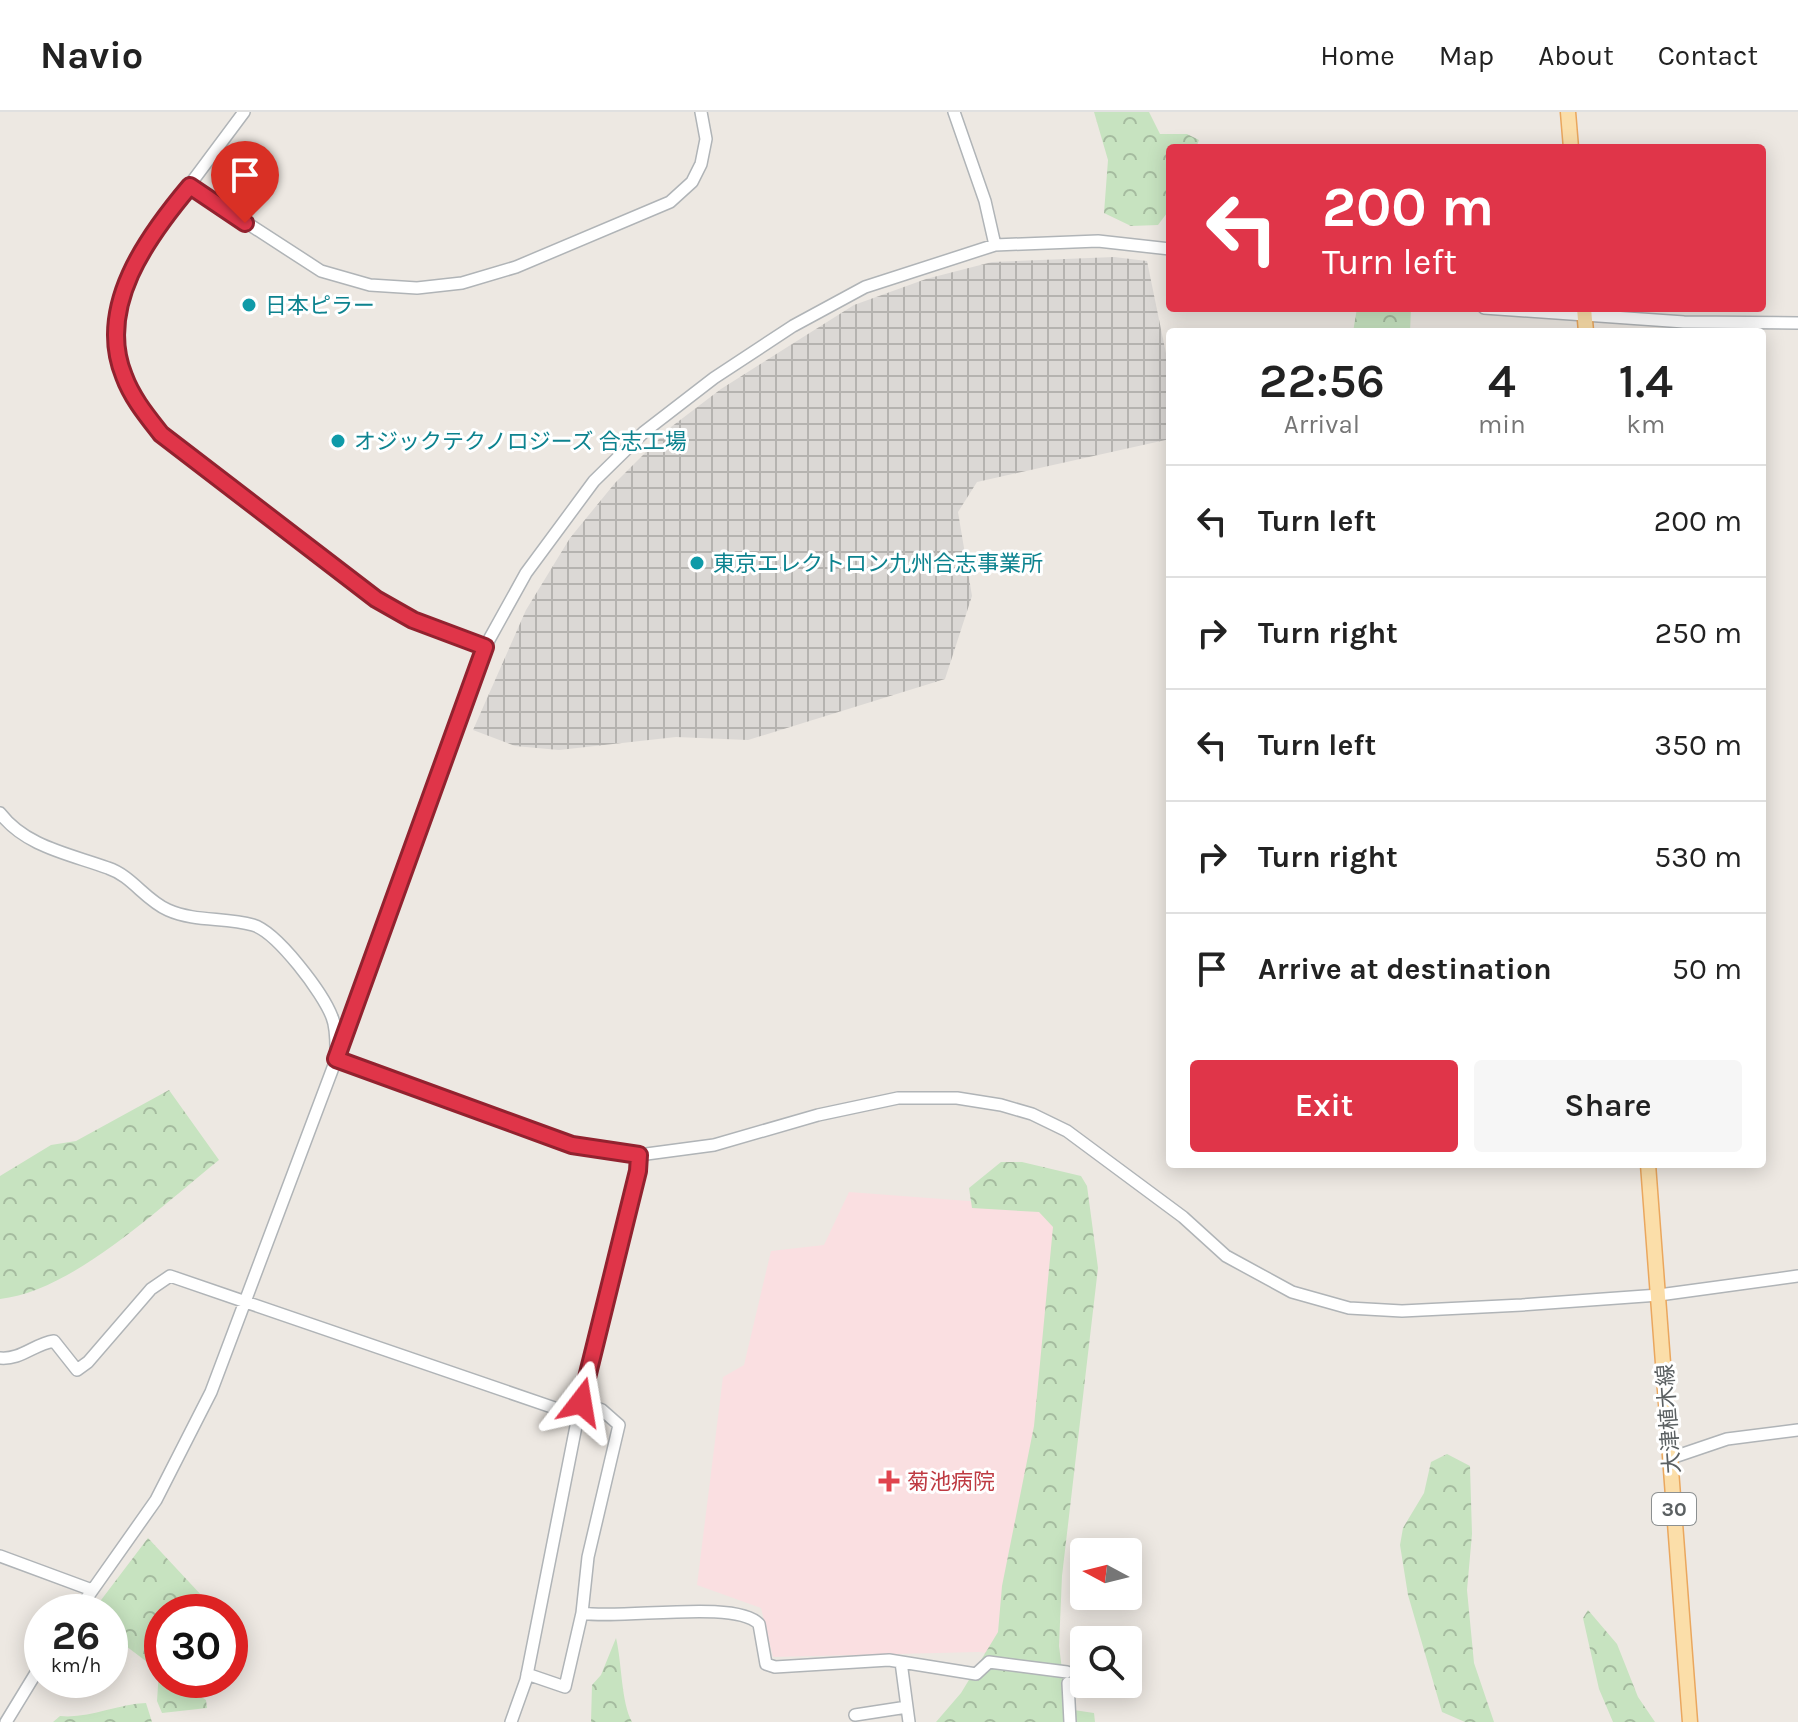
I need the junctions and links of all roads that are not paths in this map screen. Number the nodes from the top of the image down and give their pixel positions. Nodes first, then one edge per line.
1 (244, 112) edge
2 (701, 112) edge
3 (954, 112) edge
4 (1568, 112) edge
5 (1571, 144) edge
6 (190, 186) junction
7 (995, 245) junction
8 (1166, 249) edge
9 (1584, 312) edge
10 (1798, 323) edge
11 (485, 647) junction
12 (0, 813) edge
13 (336, 1059) junction
14 (639, 1155) junction
15 (1648, 1168) edge
16 (1798, 1276) edge
17 (1659, 1295) junction
18 (247, 1301) junction
19 (0, 1358) edge
20 (581, 1402) junction
21 (578, 1416) junction
22 (1798, 1430) edge
23 (1671, 1458) junction
24 (0, 1556) edge
25 (92, 1590) junction
26 (89, 1594) edge
27 (582, 1613) junction
28 (901, 1662) junction
29 (527, 1674) junction
30 (24, 1692) edge
31 (907, 1707) junction
32 (855, 1715) dead end
33 (6, 1722) edge
34 (511, 1722) edge
35 (909, 1722) edge
36 (1070, 1722) edge
37 (1690, 1722) edge

1 - 6 street
2 - 6 street
3 - 7 street
4 - 5 main road
6 - 11 street
7 - 8 street
7 - 11 street
9 - 10 street
11 - 13 street
12 - 13 street
13 - 14 street
13 - 18 street
14 - 17 street
14 - 20 street
15 - 17 main road, 大津植木線 / 30
16 - 17 street
17 - 23 main road, 大津植木線 / 30
18 - 19 street
18 - 21 street
18 - 25 street
20 - 21 street
20 - 27 street
21 - 29 street
22 - 23 street
23 - 37 main road, 大津植木線 / 30
24 - 25 street
25 - 26 street
27 - 28 street
27 - 29 street
28 - 31 street
28 - 36 street
29 - 34 street
30 - 33 street
31 - 32 street
31 - 35 street

